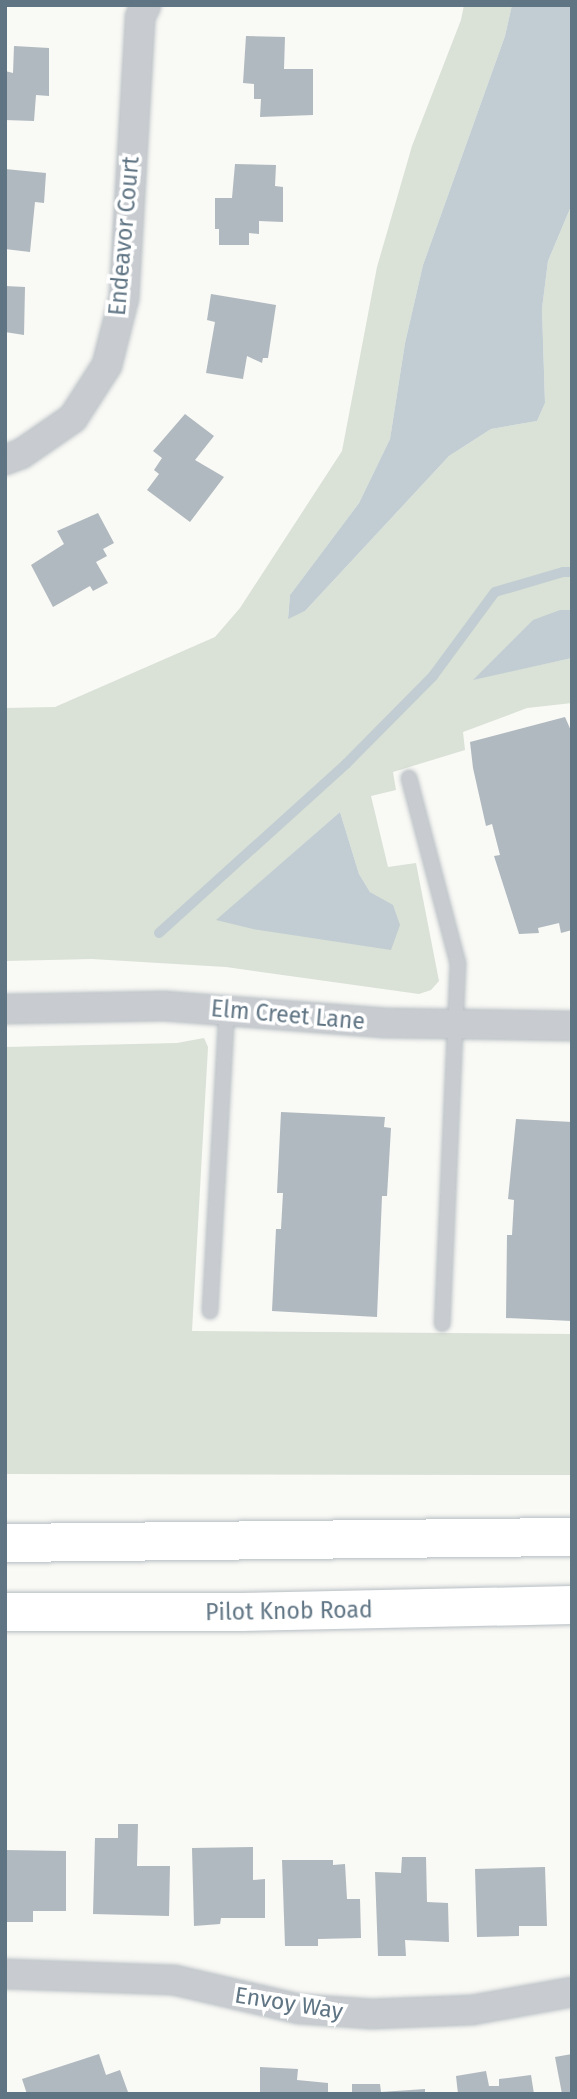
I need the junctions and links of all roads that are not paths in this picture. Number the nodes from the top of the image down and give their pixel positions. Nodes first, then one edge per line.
1 (146, 5) edge
2 (5, 460) edge
3 (409, 778) dead end
4 (5, 1009) edge
5 (227, 1009) junction
6 (456, 1025) junction
7 (572, 1026) edge
8 (210, 1311) dead end
9 (443, 1324) dead end
10 (572, 1537) edge
11 (5, 1543) edge
12 (572, 1605) edge
13 (5, 1612) edge
14 (5, 1974) edge
15 (572, 1992) edge

1 - 2 street, Endeavor Court
3 - 6 lane
4 - 5 street, Elm Creet Lane
5 - 6 street, Elm Creet Lane
5 - 8 lane
6 - 7 street, Elm Creet Lane
6 - 9 lane
10 - 11 main road
12 - 13 main road, Pilot Knob Road
14 - 15 street, Envoy Way

